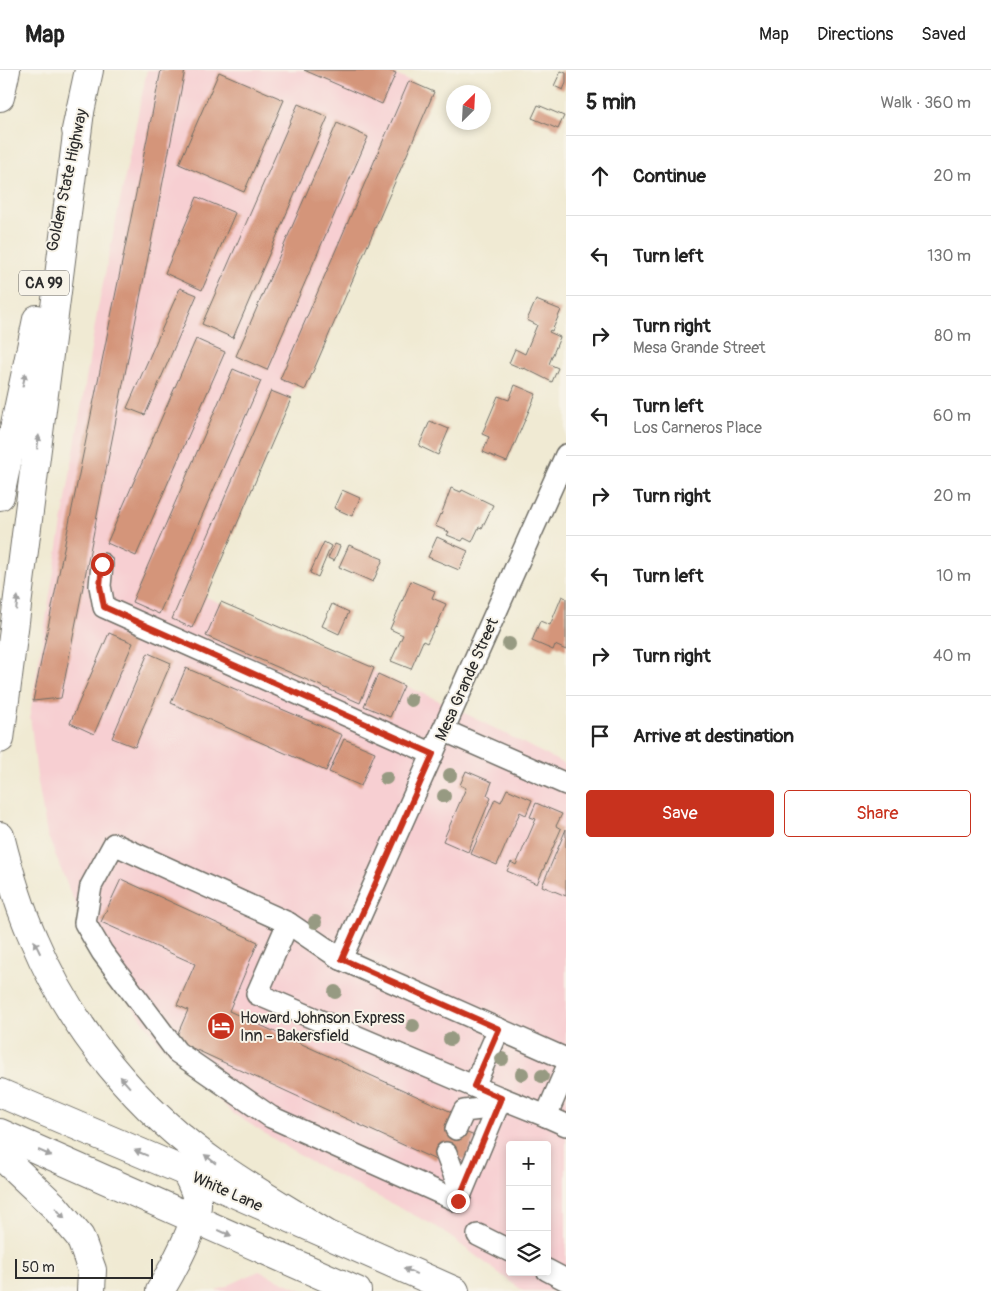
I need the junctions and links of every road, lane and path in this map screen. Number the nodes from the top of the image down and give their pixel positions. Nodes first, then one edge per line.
1 (6, 70) edge
2 (89, 70) edge
3 (0, 98) edge
4 (80, 111) junction
5 (566, 455) edge
6 (0, 496) edge
7 (102, 564) dead end
8 (443, 730) junction
9 (0, 739) edge
10 (433, 754) junction
11 (566, 784) edge
12 (0, 836) edge
13 (288, 923) junction
14 (342, 959) junction
15 (499, 1029) junction
16 (566, 1059) edge
17 (566, 1070) edge
18 (474, 1086) junction
19 (0, 1093) edge
20 (499, 1102) junction
21 (546, 1116) junction
22 (566, 1125) edge
23 (456, 1129) dead end
24 (0, 1133) edge
25 (446, 1153) dead end
26 (0, 1155) edge
27 (186, 1172) junction
28 (461, 1193) junction
29 (195, 1220) junction
30 (325, 1233) junction
31 (478, 1235) dead end
32 (506, 1249) edge
33 (551, 1272) edge
34 (566, 1280) edge
35 (91, 1291) edge
36 (160, 1291) edge
37 (357, 1291) edge
38 (454, 1291) edge

1 - 3 main road
2 - 4 main road, Golden State Highway / CA 99
6 -> 4 main road, Golden State Highway / CA 99
9 -> 4 main road
5 - 8 street, Mesa Grande Street
7 - 10 street
8 - 10 street, Mesa Grande Street
8 - 11 street
10 - 14 street, Mesa Grande Street
30 -> 12 main road
13 - 14 street
13 - 18 street
13 - 28 street
14 - 15 street
15 - 16 street
15 - 18 street
17 - 21 street
18 - 20 street
27 -> 19 main road, White Lane
20 - 21 street
20 - 23 street
20 - 28 street
21 - 22 street
24 -> 29 main road
25 - 28 street
26 -> 35 main road
27 - 29 main road
27 - 30 main road, White Lane
29 - 36 main road
29 -> 37 main road
38 -> 30 main road, White Lane
31 - 32 street
33 - 34 street

